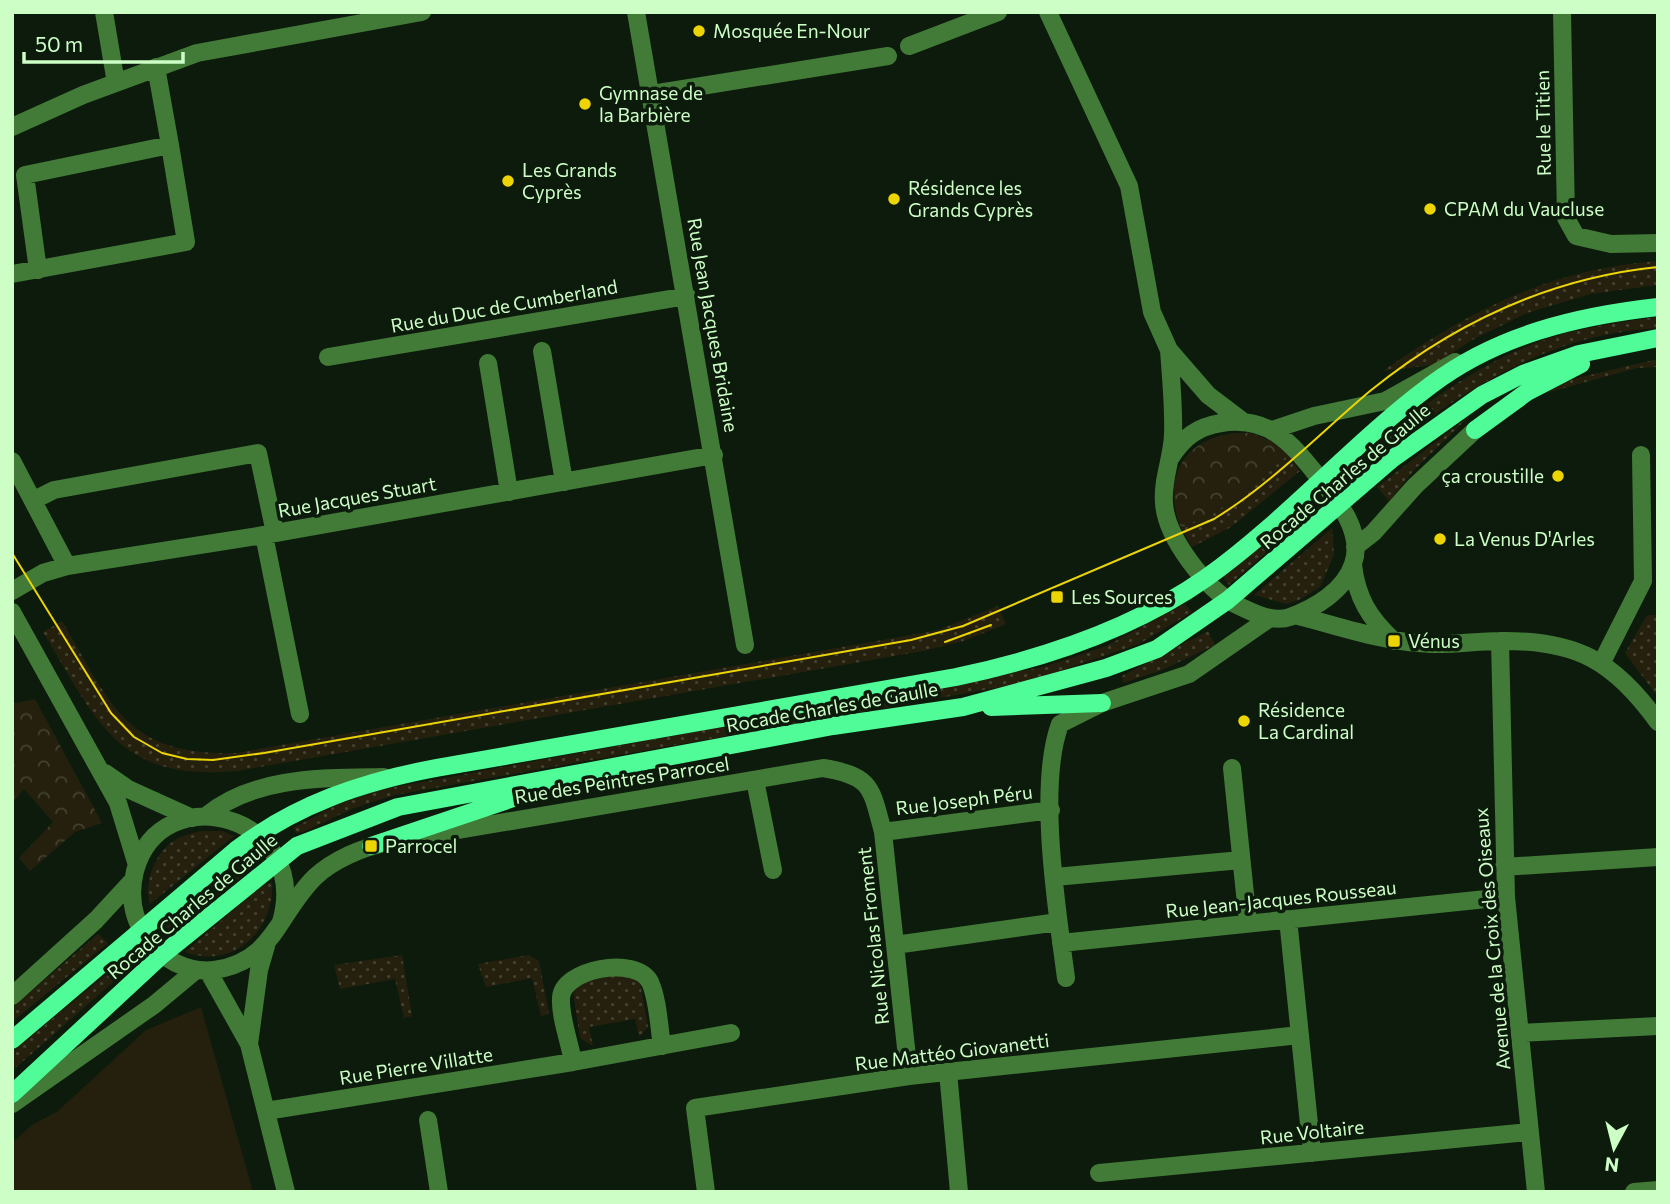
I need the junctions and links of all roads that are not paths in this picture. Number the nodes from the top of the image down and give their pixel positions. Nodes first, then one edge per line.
1 (104, 12) edge
2 (422, 12) edge
3 (636, 12) edge
4 (998, 12) edge
5 (1562, 12) edge
6 (1050, 13) edge
7 (909, 46) dead end
8 (888, 56) dead end
9 (156, 67) junction
10 (116, 83) junction
11 (652, 94) junction
12 (12, 127) edge
13 (170, 145) junction
14 (1658, 243) edge
15 (38, 270) junction
16 (12, 274) edge
17 (687, 296) junction
18 (1658, 307) edge
19 (1533, 332) junction
20 (1658, 338) edge
21 (1633, 343) junction
22 (1169, 350) junction
23 (542, 351) dead end
24 (328, 357) dead end
25 (488, 363) dead end
26 (1241, 420) junction
27 (1272, 430) junction
28 (1475, 430) joint
29 (714, 455) junction
30 (1641, 455) dead end
31 (1171, 457) junction
32 (12, 461) edge
33 (1320, 480) junction
34 (564, 482) junction
35 (509, 492) junction
36 (34, 500) junction
37 (1340, 504) junction
38 (270, 534) junction
39 (1354, 556) junction
40 (67, 566) junction
41 (1205, 578) junction
42 (1650, 581) edge
43 (12, 591) edge
44 (1228, 600) junction
45 (12, 612) edge
46 (1295, 615) junction
47 (1270, 618) junction
48 (1394, 641) junction
49 (1500, 641) junction
50 (745, 645) dead end
51 (1602, 662) junction
52 (1102, 703) junction
53 (963, 707) junction
54 (300, 714) dead end
55 (1658, 722) edge
56 (1232, 768) dead end
57 (101, 769) junction
58 (596, 769) junction
59 (388, 777) junction
60 (755, 780) junction
61 (873, 793) joint
62 (1051, 810) junction
63 (199, 817) junction
64 (883, 832) junction
65 (258, 833) junction
66 (371, 846) junction
67 (1658, 857) edge
68 (278, 859) junction
69 (1241, 860) junction
70 (1504, 867) junction
71 (773, 870) dead end
72 (135, 872) junction
73 (1055, 877) junction
74 (1506, 897) junction
75 (1289, 919) junction
76 (281, 922) junction
77 (1058, 922) junction
78 (1248, 923) junction
79 (141, 929) junction
80 (1061, 943) junction
81 (266, 946) junction
82 (895, 946) junction
83 (162, 955) junction
84 (202, 970) junction
85 (1066, 978) dead end
86 (12, 996) edge
87 (1658, 1026) edge
88 (731, 1033) dead end
89 (1520, 1033) junction
90 (1300, 1035) junction
91 (12, 1040) edge
92 (250, 1044) junction
93 (662, 1045) junction
94 (573, 1062) junction
95 (948, 1072) junction
96 (909, 1076) junction
97 (12, 1094) edge
98 (12, 1104) edge
99 (266, 1111) junction
100 (428, 1120) dead end
101 (1529, 1132) junction
102 (1312, 1153) junction
103 (1099, 1173) dead end
104 (1658, 1190) edge
105 (286, 1192) edge
106 (439, 1192) edge
107 (706, 1192) edge
108 (959, 1192) edge
109 (1536, 1192) edge
110 (1634, 1192) edge

1 - 10 street
2 - 9 street
3 - 11 street, Rue Jean Jacques Bridaine
4 - 7 street
5 - 14 street, Rue le Titien
6 - 22 street
8 - 11 street
9 - 10 street
9 - 13 street
10 - 12 street
11 - 17 street, Rue Jean Jacques Bridaine
13 - 15 street
13 - 15 street
15 - 16 street
17 - 24 street, Rue du Duc de Cumberland
17 - 29 street, Rue Jean Jacques Bridaine
18 - 19 main road, Rocade Charles de Gaulle
19 - 27 street
19 - 33 main road, Rocade Charles de Gaulle
20 - 21 main road, Rocade Charles de Gaulle
21 - 28 main road
21 - 37 main road, Rocade Charles de Gaulle
22 - 26 street
22 - 31 street
23 - 34 street
25 - 35 street
26 - 27 street
26 - 31 street
27 - 33 street
28 - 39 street
29 - 34 street, Rue Jacques Stuart
29 - 50 street, Rue Jean Jacques Bridaine
30 - 42 street
31 - 41 street
32 - 36 street
33 - 37 street
33 - 41 main road, Rocade Charles de Gaulle
34 - 35 street, Rue Jacques Stuart
35 - 38 street, Rue Jacques Stuart
36 - 38 street
36 - 40 street
37 - 39 street
37 - 44 main road, Rocade Charles de Gaulle
38 - 40 street, Rue Jacques Stuart
38 - 54 street
39 - 46 street
39 - 48 street
40 - 43 street, Rue Jacques Stuart
41 - 44 street
41 - 59 main road, Rocade Charles de Gaulle
42 - 51 street
44 - 47 street
44 - 53 main road, Rocade Charles de Gaulle
45 - 57 street
46 - 47 street
46 - 48 street
47 - 52 street
48 - 49 street
49 - 51 street
49 - 70 street, Avenue de la Croix des Oiseaux
51 - 55 street
52 - 53 main road
52 - 62 street
53 - 58 main road, Rocade Charles de Gaulle
56 - 69 street
57 - 63 street
57 - 72 street
58 - 66 main road
58 - 68 main road, Rocade Charles de Gaulle
59 - 63 street
59 - 65 main road, Rocade Charles de Gaulle
60 - 61 street, Rue des Peintres Parrocel
60 - 66 street, Rue des Peintres Parrocel
60 - 71 street
61 - 64 street, Rue Nicolas Froment
62 - 64 street, Rue Joseph Péru
62 - 73 street
63 - 65 street
63 - 72 street
64 - 82 street, Rue Nicolas Froment
65 - 68 street
65 - 79 main road, Rocade Charles de Gaulle
66 - 76 street, Rue des Peintres Parrocel
67 - 70 street
68 - 76 street
68 - 83 main road, Rocade Charles de Gaulle
69 - 73 street
69 - 78 street
70 - 74 street, Avenue de la Croix des Oiseaux
72 - 79 street
72 - 86 street
73 - 77 street
74 - 75 street, Rue Jean-Jacques Rousseau
74 - 89 street, Avenue de la Croix des Oiseaux
75 - 78 street, Rue Jean-Jacques Rousseau
75 - 90 street
76 - 81 street, Rue des Peintres Parrocel
77 - 80 street
77 - 82 street
78 - 80 street, Rue Jean-Jacques Rousseau
79 - 83 street
79 - 91 main road, Rocade Charles de Gaulle
80 - 85 street
81 - 84 street
81 - 92 street
82 - 96 street, Rue Nicolas Froment
83 - 84 street
83 - 97 main road, Rocade Charles de Gaulle
84 - 92 street
84 - 98 street
87 - 89 street
88 - 93 street, Rue Pierre Villatte
89 - 101 street, Avenue de la Croix des Oiseaux
90 - 95 street, Rue Mattéo Giovanetti
90 - 102 street
92 - 99 street
93 - 94 street, Rue Pierre Villatte
93 - 94 street
94 - 99 street, Rue Pierre Villatte
95 - 96 street, Rue Mattéo Giovanetti
95 - 108 street
96 - 107 street, Rue Mattéo Giovanetti
99 - 105 street
100 - 106 street
101 - 102 street, Rue Voltaire
101 - 109 street, Avenue de la Croix des Oiseaux
102 - 103 street, Rue Voltaire
104 - 110 street

